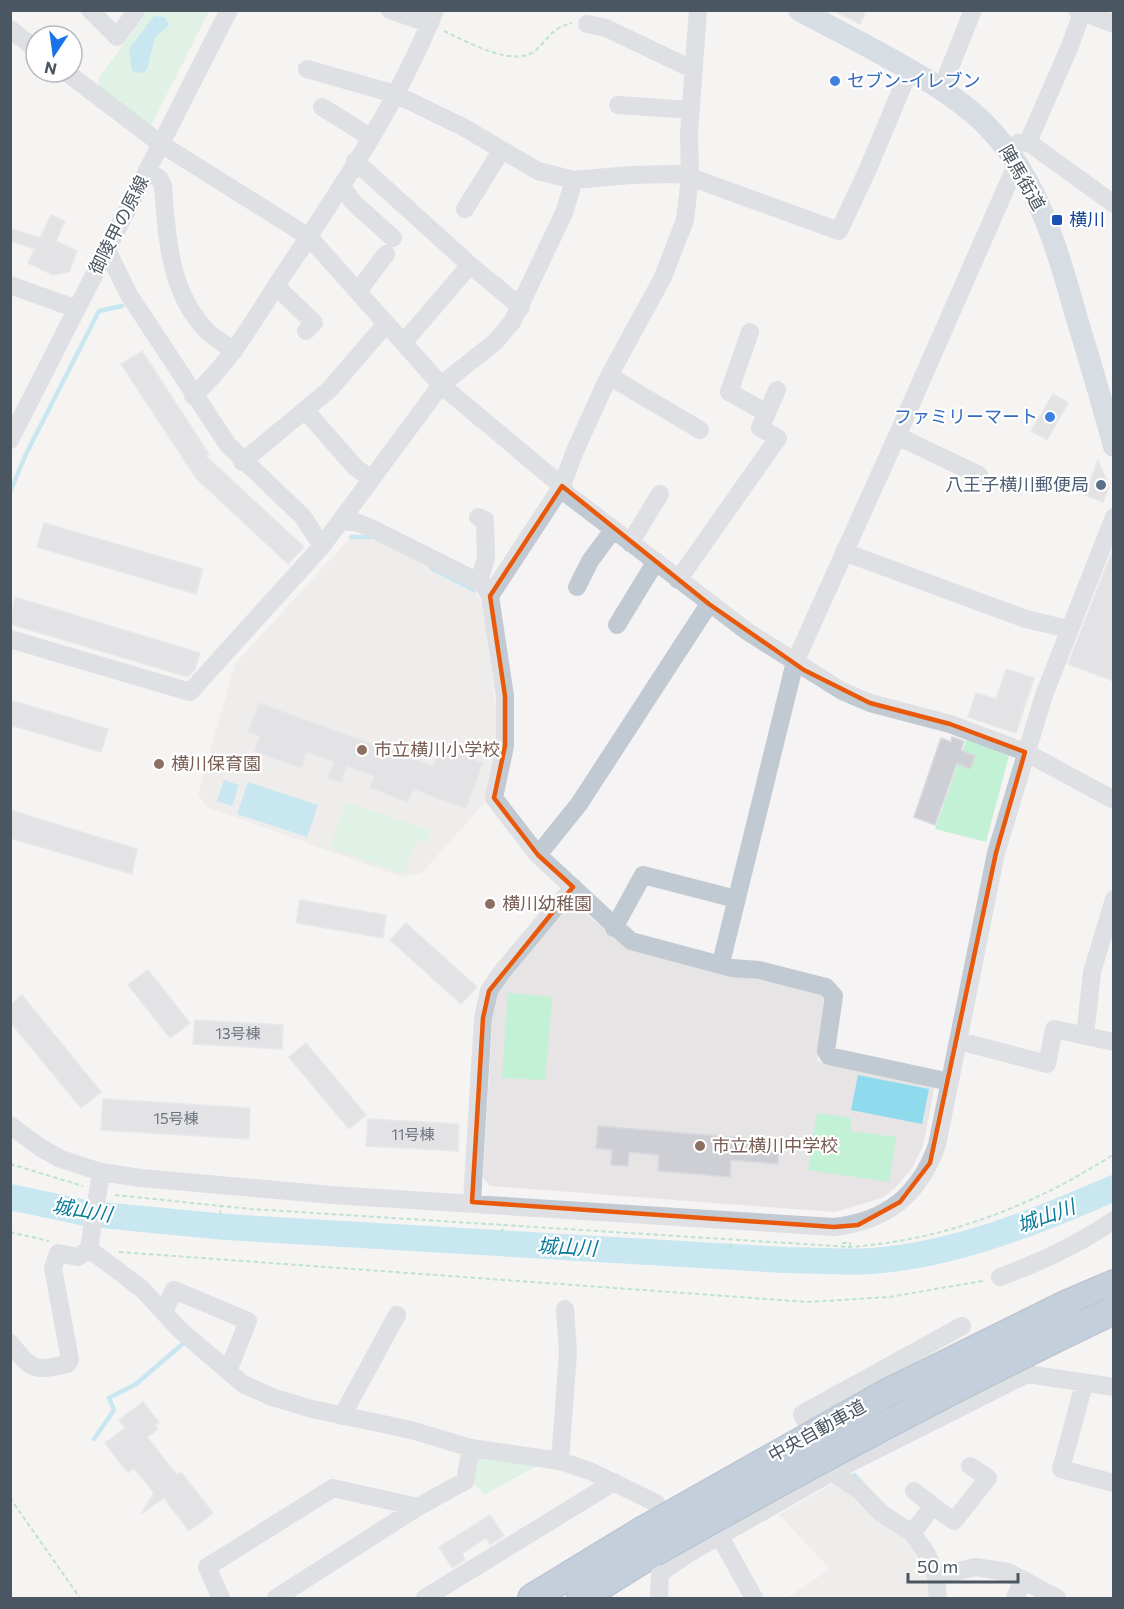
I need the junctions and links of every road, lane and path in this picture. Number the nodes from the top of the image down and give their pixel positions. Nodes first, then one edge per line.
1 (90, 10) edge
2 (137, 10) edge
3 (229, 10) edge
4 (390, 10) edge
5 (698, 10) edge
6 (799, 10) edge
7 (973, 10) edge
8 (1080, 11) edge
9 (432, 17) edge
10 (587, 24) joint
11 (1113, 24) edge
12 (10, 29) edge
13 (24, 40) edge
14 (307, 69) dead end
15 (694, 70) junction
16 (909, 71) junction
17 (82, 84) edge
18 (941, 90) junction
19 (395, 94) junction
20 (618, 105) dead end
21 (322, 107) dead end
22 (691, 110) junction
23 (370, 137) junction
24 (1028, 142) junction
25 (160, 144) junction
26 (1004, 144) junction
27 (501, 151) junction
28 (356, 161) junction
29 (1017, 163) junction
30 (147, 170) junction
31 (690, 177) junction
32 (574, 180) junction
33 (341, 186) junction
34 (1113, 204) edge
35 (465, 209) dead end
36 (309, 237) junction
37 (107, 250) junction
38 (470, 265) junction
39 (10, 277) edge
40 (10, 285) edge
41 (276, 286) junction
42 (358, 291) junction
43 (10, 292) edge
44 (34, 293) junction
45 (521, 307) junction
46 (77, 309) junction
47 (386, 324) junction
48 (306, 331) dead end
49 (752, 332) dead end
50 (404, 342) junction
51 (234, 351) junction
52 (609, 376) junction
53 (441, 385) junction
54 (777, 390) dead end
55 (193, 396) junction
56 (304, 410) junction
57 (767, 413) junction
58 (700, 430) dead end
59 (897, 436) junction
60 (10, 441) edge
61 (1113, 446) edge
62 (242, 462) junction
63 (979, 475) dead end
64 (372, 479) junction
65 (562, 486) junction
66 (660, 494) dead end
67 (478, 517) dead end
68 (1113, 517) edge
69 (341, 522) junction
70 (613, 530) junction
71 (630, 543) junction
72 (322, 546) junction
73 (844, 552) junction
74 (656, 561) junction
75 (678, 580) junction
76 (577, 587) dead end
77 (485, 589) junction
78 (710, 604) junction
79 (617, 625) dead end
80 (1068, 629) junction
81 (10, 639) edge
82 (795, 662) junction
83 (1025, 752) junction
84 (1113, 800) edge
85 (538, 855) junction
86 (573, 887) junction
87 (736, 899) junction
88 (1113, 899) edge
89 (614, 928) junction
90 (721, 963) junction
91 (1085, 1036) junction
92 (959, 1041) junction
93 (1113, 1042) edge
94 (950, 1082) junction
95 (10, 1125) edge
96 (10, 1164) edge
97 (100, 1172) junction
98 (97, 1192) junction
99 (472, 1202) junction
100 (221, 1206) dead end
101 (220, 1215) dead end
102 (1113, 1220) edge
103 (503, 1225) dead end
104 (502, 1233) dead end
105 (613, 1233) dead end
106 (612, 1240) dead end
107 (731, 1241) dead end
108 (840, 1243) dead end
109 (89, 1246) junction
110 (850, 1247) dead end
111 (730, 1248) dead end
112 (118, 1251) dead end
113 (1000, 1277) joint
114 (1113, 1284) edge
115 (566, 1309) dead end
116 (1113, 1311) edge
117 (164, 1312) junction
118 (397, 1315) dead end
119 (962, 1326) dead end
120 (10, 1343) edge
121 (228, 1371) junction
122 (1084, 1384) junction
123 (1113, 1387) edge
124 (342, 1416) junction
125 (471, 1448) junction
126 (560, 1461) junction
127 (970, 1466) dead end
128 (832, 1472) junction
129 (614, 1482) junction
130 (1113, 1483) edge
131 (914, 1491) dead end
132 (10, 1498) edge
133 (933, 1506) junction
134 (418, 1507) junction
135 (912, 1533) junction
136 (720, 1537) junction
137 (648, 1542) junction
138 (686, 1555) junction
139 (936, 1577) junction
140 (1023, 1580) junction
141 (432, 1597) edge
142 (80, 1599) edge
143 (221, 1599) edge
144 (276, 1599) edge
145 (532, 1599) edge
146 (581, 1599) edge
147 (659, 1599) edge
148 (754, 1599) edge
149 (938, 1599) edge
150 (1015, 1599) edge
151 (1057, 1599) edge

1 - 2 street
3 - 25 street, 御陵甲の原線
4 - 9 street
5 - 15 street
6 - 16 main road, 陣馬街道
7 - 18 street
8 - 11 street
8 - 24 street
9 - 10 path
9 - 19 street
10 - 15 street
12 - 13 street
14 - 19 street
15 - 22 street
16 - 18 main road, 陣馬街道
16 - 31 street
17 - 25 street
18 - 26 main road, 陣馬街道
19 - 23 street
19 - 27 street
20 - 22 street
21 - 23 street
22 - 31 street
23 - 28 street
24 - 26 street
24 - 34 street
25 - 30 street, 御陵甲の原線
25 - 36 street
26 - 29 main road, 陣馬街道
27 - 32 street
27 - 35 street
28 - 33 street
28 - 38 street
29 - 59 street
29 - 61 main road, 陣馬街道
30 - 37 street, 御陵甲の原線
30 - 51 street
31 - 32 street
31 - 52 street
32 - 45 street
33 - 36 street
33 - 42 street
36 - 41 street
36 - 42 street
37 - 46 street, 御陵甲の原線
37 - 55 street
38 - 45 street
38 - 50 street
39 - 44 street
40 - 44 street
41 - 48 street
41 - 51 street
42 - 47 street
43 - 44 street
44 - 46 street
45 - 53 street
46 - 60 street, 御陵甲の原線
47 - 50 street
47 - 56 street
49 - 57 street
50 - 53 street
51 - 55 street
52 - 58 street
52 - 65 street
53 - 64 street
53 - 65 street
54 - 57 street
55 - 62 street
56 - 62 street
56 - 64 street
57 - 75 street
59 - 63 street
59 - 73 street
62 - 72 street
64 - 69 street
65 - 70 street
65 - 77 street
66 - 71 street
67 - 77 street
68 - 80 street
69 - 72 street
69 - 77 street
70 - 71 street
70 - 76 street
71 - 74 street
72 - 81 street
73 - 80 street
73 - 82 street
74 - 75 street
74 - 79 street
75 - 78 street
77 - 85 street
78 - 82 street
78 - 85 street
80 - 83 street
82 - 83 street
82 - 87 street
83 - 84 street
83 - 92 street
85 - 86 street
86 - 89 street
86 - 99 street
87 - 89 street
87 - 90 street
88 - 91 street
89 - 90 street
90 - 94 street
91 - 92 street
91 - 93 street
92 - 94 street
94 - 99 street
95 - 97 street
96 - 98 path
97 - 98 street
97 - 99 street
98 - 109 street
100 - 101 path
102 - 113 street
103 - 104 path
105 - 106 path
107 - 111 path
108 - 110 path
109 - 117 street
109 - 120 street
112 - 113 path
114 - 137 highway, 中央自動車道, bridge
115 - 126 street
116 - 137 highway, 中央自動車道, bridge
117 - 121 street
117 - 121 street
118 - 124 street
119 - 128 street
121 - 124 street
122 - 123 street
122 - 128 street
122 - 130 street
124 - 125 street
125 - 126 street
125 - 134 street
126 - 129 street
127 - 133 street
128 - 135 street
128 - 136 street
129 - 138 street
129 - 141 street
131 - 133 street
132 - 142 path
133 - 135 street
134 - 143 street
134 - 144 street
135 - 139 street
136 - 138 street
136 - 148 street
137 - 145 highway, 中央自動車道
137 - 146 highway, 中央自動車道
138 - 147 street
139 - 140 street
139 - 149 street
140 - 150 street
140 - 151 street

